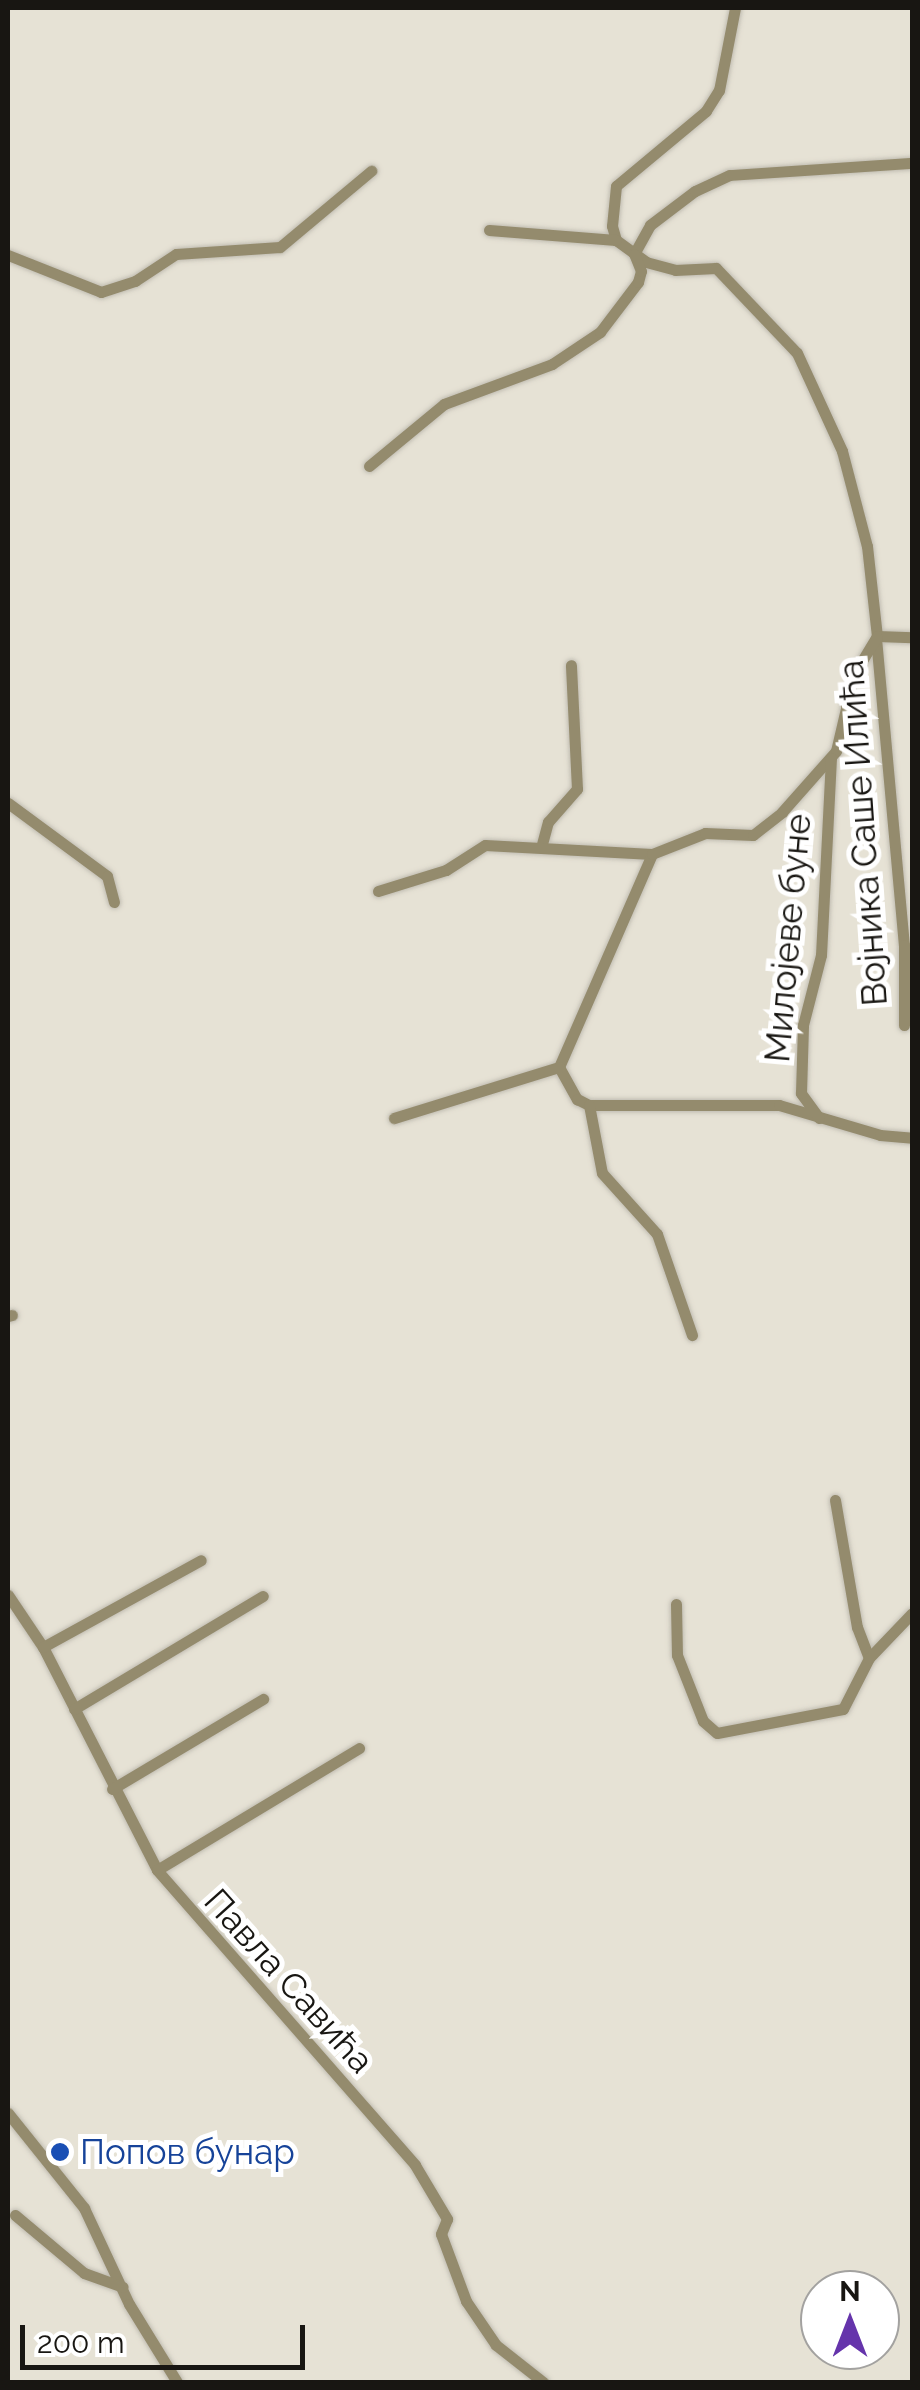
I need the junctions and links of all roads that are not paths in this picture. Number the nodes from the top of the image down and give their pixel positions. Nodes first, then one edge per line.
1 (735, 8) edge
2 (912, 164) edge
3 (371, 171) dead end
4 (489, 230) dead end
5 (616, 240) junction
6 (634, 254) junction
7 (8, 255) edge
8 (369, 466) dead end
9 (912, 637) edge
10 (874, 639) junction
11 (571, 665) dead end
12 (830, 758) junction
13 (8, 803) edge
14 (542, 844) junction
15 (652, 854) junction
16 (378, 890) dead end
17 (114, 902) dead end
18 (904, 1024) dead end
19 (559, 1067) junction
20 (589, 1105) junction
21 (394, 1118) dead end
22 (820, 1118) junction
23 (912, 1138) edge
24 (692, 1335) dead end
25 (835, 1500) dead end
26 (201, 1560) dead end
27 (8, 1594) edge
28 (262, 1596) dead end
29 (676, 1604) dead end
30 (912, 1613) edge
31 (43, 1648) junction
32 (869, 1658) junction
33 (263, 1699) dead end
34 (74, 1709) junction
35 (358, 1748) dead end
36 (112, 1789) junction
37 (157, 1870) junction
38 (8, 2113) edge
39 (14, 2215) dead end
40 (123, 2287) junction
41 (177, 2382) edge
42 (543, 2382) edge

1 - 5 street
2 - 6 street
3 - 7 street
4 - 5 street
5 - 6 street
6 - 8 street
6 - 10 street, Војника Саше Илића
9 - 10 street
10 - 12 street, Милојеве буне
10 - 18 street, Војника Саше Илића
11 - 14 street
12 - 15 street, Милојеве буне
12 - 22 street, Милојеве буне
13 - 17 street
14 - 15 street
14 - 16 street
15 - 19 street
19 - 20 street
19 - 21 street
20 - 22 street
20 - 24 street
22 - 23 street
25 - 32 street
26 - 31 street
27 - 31 street, Павла Савића
28 - 34 street
29 - 32 street
30 - 32 street
31 - 34 street, Павла Савића
33 - 36 street
34 - 36 street, Павла Савића
35 - 37 street
36 - 37 street, Павла Савића
37 - 42 street, Павла Савића
38 - 40 street
39 - 40 street
40 - 41 street

